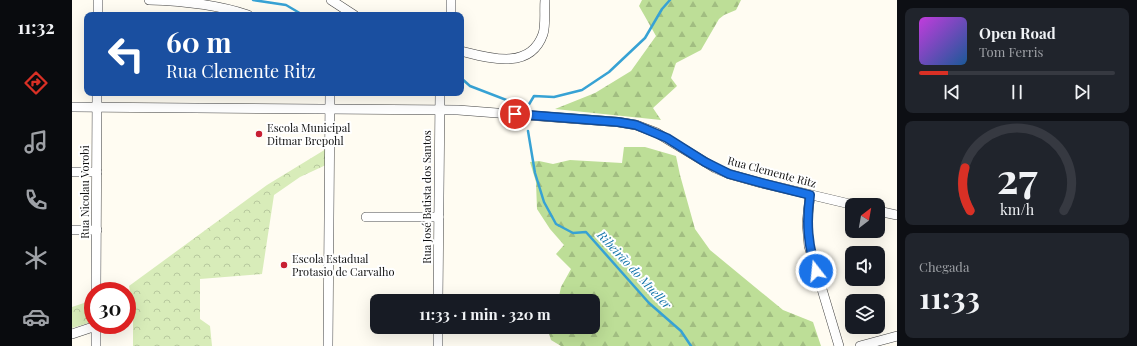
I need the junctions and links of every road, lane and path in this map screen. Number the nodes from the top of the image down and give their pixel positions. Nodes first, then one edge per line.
1 (98, 0) edge
2 (149, 0) edge
3 (331, 0) edge
4 (451, 0) edge
5 (545, 0) edge
6 (98, 12) edge
7 (236, 12) edge
8 (349, 12) edge
9 (450, 12) edge
10 (464, 52) edge
11 (97, 96) edge
12 (330, 96) edge
13 (440, 96) edge
14 (72, 108) edge
15 (97, 108) junction
16 (330, 109) junction
17 (440, 110) junction
18 (72, 172) edge
19 (97, 172) junction
20 (810, 195) junction
21 (845, 203) edge
22 (885, 212) edge
23 (897, 215) edge
24 (366, 217) dead end
25 (439, 217) junction
26 (72, 230) edge
27 (96, 230) junction
28 (96, 282) edge
29 (438, 294) edge
30 (84, 330) edge
31 (72, 334) edge
32 (96, 334) edge
33 (438, 334) edge
34 (897, 336) edge
35 (96, 346) edge
36 (328, 346) edge
37 (438, 346) edge
38 (839, 346) edge
39 (860, 346) edge

1 - 6 street
2 - 7 street
3 - 8 street
4 - 9 street
5 - 10 street
11 - 15 street, Rua Nicolau Vorobi
12 - 16 street
13 - 17 street, Rua José Batista dos Santos
14 - 15 street, Rua Clemente Ritz
15 - 16 street, Rua Clemente Ritz
15 - 19 street, Rua Nicolau Vorobi
16 - 17 street, Rua Clemente Ritz
16 - 36 street
17 - 20 street, Rua Clemente Ritz
17 - 25 street, Rua José Batista dos Santos
18 - 19 street
19 - 27 street, Rua Nicolau Vorobi
20 - 21 street, Rua Clemente Ritz
20 - 38 street
22 - 23 street
24 - 25 street
25 - 29 street, Rua José Batista dos Santos
26 - 27 street
27 - 28 street, Rua Nicolau Vorobi
30 - 31 street
32 - 35 street
33 - 37 street
34 - 39 street

